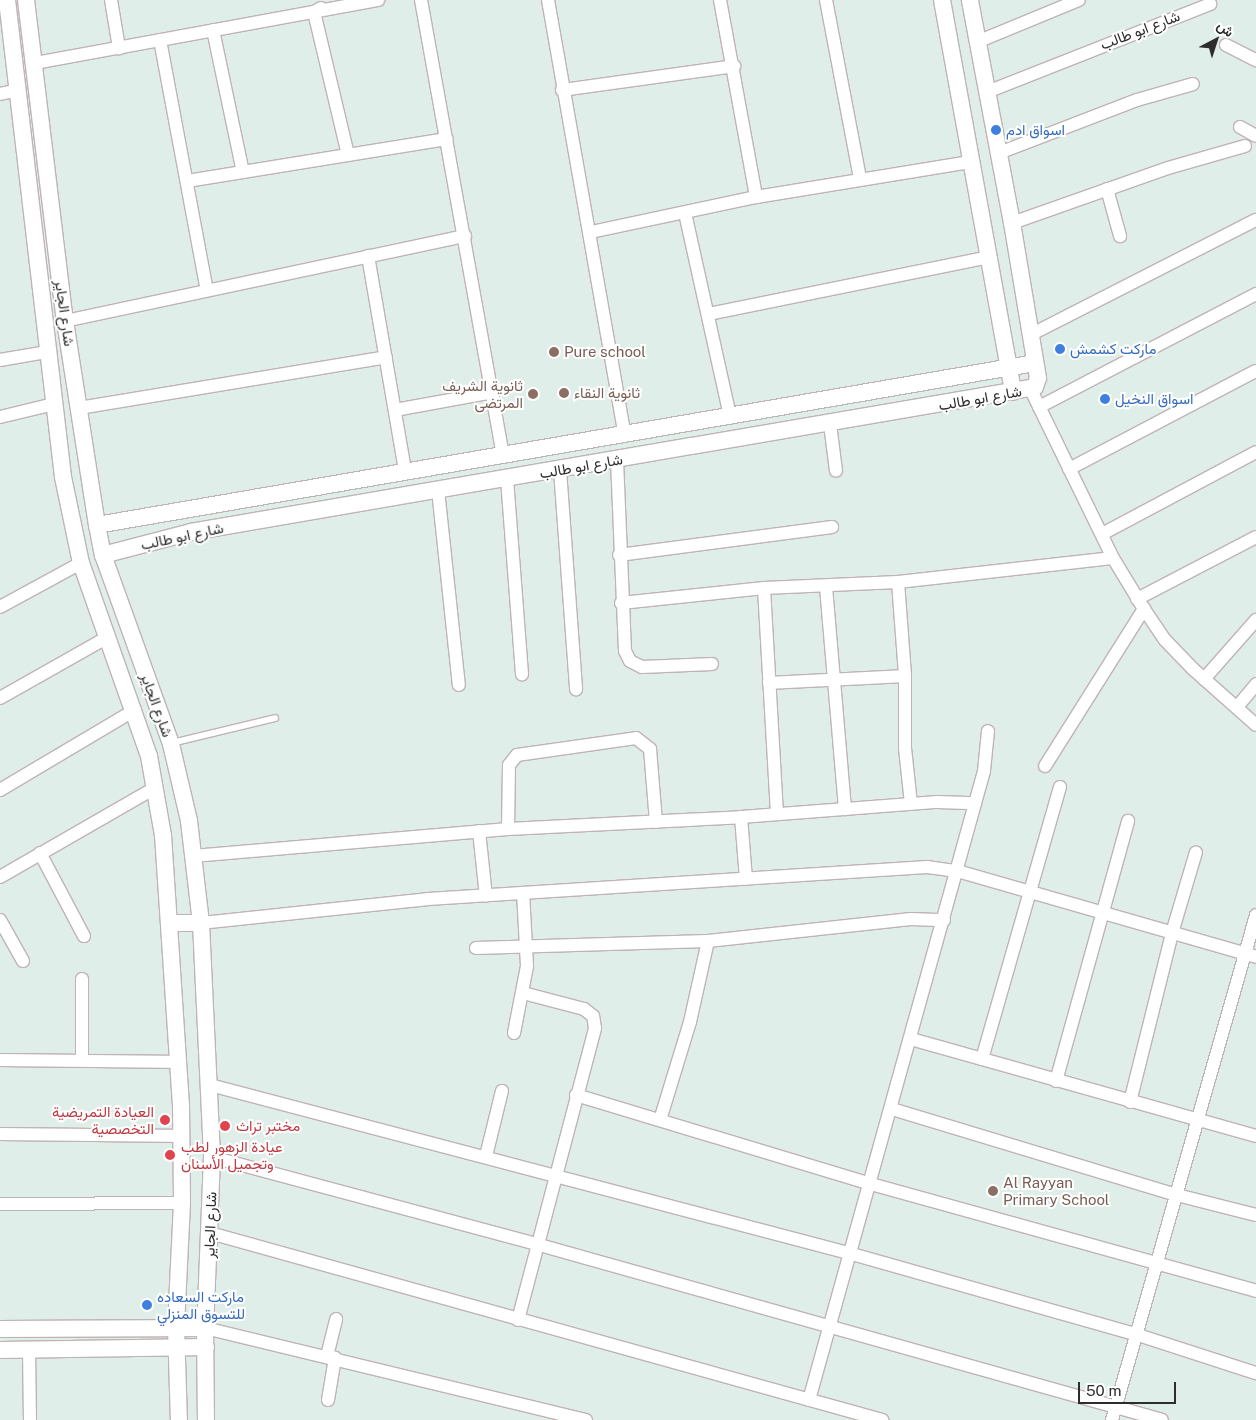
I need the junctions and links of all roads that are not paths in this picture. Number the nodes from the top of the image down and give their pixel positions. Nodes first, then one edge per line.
1 (7, 0) edge
2 (26, 0) edge
3 (112, 0) edge
4 (336, 0) edge
5 (378, 0) edge
6 (421, 0) edge
7 (548, 0) edge
8 (720, 0) edge
9 (826, 0) edge
10 (942, 0) edge
11 (970, 0) edge
12 (1079, 0) edge
13 (1210, 4) dead end
14 (314, 12) junction
15 (213, 30) junction
16 (160, 40) junction
17 (977, 42) junction
18 (1226, 45) dead end
19 (119, 48) junction
20 (1256, 60) edge
21 (35, 63) junction
22 (734, 66) junction
23 (1192, 84) dead end
24 (19, 90) junction
25 (562, 90) junction
26 (986, 92) junction
27 (0, 94) edge
28 (1240, 128) dead end
29 (1256, 136) edge
30 (447, 139) junction
31 (1245, 146) dead end
32 (999, 154) junction
33 (348, 155) junction
34 (970, 162) junction
35 (243, 172) junction
36 (860, 179) junction
37 (187, 181) junction
38 (1107, 189) junction
39 (756, 197) junction
40 (685, 213) junction
41 (1256, 220) edge
42 (1012, 223) junction
43 (591, 232) junction
44 (465, 236) junction
45 (1120, 236) dead end
46 (368, 256) junction
47 (990, 257) junction
48 (207, 290) junction
49 (1256, 294) edge
50 (709, 314) junction
51 (65, 321) junction
52 (1030, 334) junction
53 (47, 352) junction
54 (386, 357) junction
55 (0, 360) edge
56 (1035, 363) junction
57 (1010, 367) junction
58 (1256, 371) edge
59 (1030, 388) junction
60 (879, 390) junction
61 (494, 392) junction
62 (1013, 392) junction
63 (54, 404) junction
64 (1039, 407) junction
65 (79, 408) junction
66 (395, 410) junction
67 (728, 411) dead end
68 (884, 414) junction
69 (0, 418) edge
70 (830, 424) junction
71 (624, 433) junction
72 (1256, 452) edge
73 (503, 454) junction
74 (617, 460) junction
75 (1069, 469) junction
76 (405, 470) junction
77 (560, 470) junction
78 (836, 471) dead end
79 (506, 479) junction
80 (438, 490) junction
81 (184, 508) junction
82 (97, 525) junction
83 (832, 527) dead end
84 (190, 532) junction
85 (1102, 534) junction
86 (1256, 538) edge
87 (103, 555) junction
88 (619, 555) junction
89 (1113, 558) junction
90 (81, 563) junction
91 (898, 582) junction
92 (826, 587) junction
93 (764, 588) junction
94 (621, 603) junction
95 (1141, 604) junction
96 (0, 607) edge
97 (1256, 620) edge
98 (108, 637) junction
99 (712, 664) dead end
100 (522, 674) dead end
101 (905, 676) junction
102 (1204, 678) junction
103 (834, 680) junction
104 (768, 683) junction
105 (460, 684) dead end
106 (1256, 684) edge
107 (576, 690) dead end
108 (0, 698) edge
109 (1237, 707) junction
110 (135, 710) junction
111 (276, 718) dead end
112 (1256, 724) edge
113 (988, 731) dead end
114 (171, 744) junction
115 (1046, 766) dead end
116 (1060, 787) dead end
117 (155, 788) junction
118 (0, 790) edge
119 (975, 803) junction
120 (911, 804) junction
121 (845, 809) junction
122 (777, 814) junction
123 (741, 817) junction
124 (1128, 821) dead end
125 (656, 822) junction
126 (508, 829) junction
127 (479, 831) junction
128 (1196, 852) dead end
129 (40, 853) junction
130 (194, 856) junction
131 (957, 871) junction
132 (0, 877) edge
133 (746, 879) junction
134 (1029, 892) junction
135 (523, 893) junction
136 (486, 896) junction
137 (1101, 913) junction
138 (1256, 915) edge
139 (0, 920) edge
140 (944, 920) junction
141 (170, 922) junction
142 (201, 923) junction
143 (1172, 933) junction
144 (84, 936) dead end
145 (708, 941) junction
146 (526, 947) junction
147 (476, 948) dead end
148 (1251, 956) edge
149 (23, 960) dead end
150 (82, 979) dead end
151 (523, 993) junction
152 (514, 1034) dead end
153 (911, 1039) junction
154 (982, 1059) junction
155 (0, 1060) edge
156 (82, 1060) junction
157 (178, 1062) junction
158 (1056, 1081) junction
159 (210, 1085) junction
160 (502, 1091) dead end
161 (576, 1095) junction
162 (1130, 1102) junction
163 (892, 1109) junction
164 (660, 1120) junction
165 (1198, 1121) junction
166 (0, 1134) edge
167 (180, 1136) junction
168 (1256, 1136) edge
169 (486, 1156) junction
170 (212, 1157) junction
171 (554, 1174) junction
172 (871, 1184) junction
173 (1177, 1195) junction
174 (182, 1203) junction
175 (0, 1204) edge
176 (1256, 1215) edge
177 (210, 1234) junction
178 (536, 1244) junction
179 (852, 1254) junction
180 (1158, 1263) junction
181 (1256, 1291) edge
182 (336, 1318) dead end
183 (518, 1320) junction
184 (176, 1327) junction
185 (832, 1327) junction
186 (205, 1328) junction
187 (0, 1329) edge
188 (1138, 1335) junction
189 (206, 1347) junction
190 (177, 1348) junction
191 (0, 1350) edge
192 (29, 1350) junction
193 (331, 1357) junction
194 (1256, 1373) edge
195 (328, 1400) dead end
196 (809, 1400) junction
197 (1116, 1407) junction
198 (30, 1420) edge
199 (179, 1420) edge
200 (206, 1420) edge
201 (586, 1420) edge
202 (882, 1420) edge
203 (1112, 1420) edge
204 (1162, 1420) edge

1 - 24 street, شارع الجاير
2 - 21 street, شارع الجاير
3 - 19 street
4 - 14 street
5 - 14 street
6 - 30 street
7 - 25 street
8 - 22 street
9 - 36 street
10 - 34 street, شارع ابو طالب
11 - 17 street, شارع ابو طالب
12 - 17 street
13 - 26 street, شارع ابو طالب
14 - 15 street
14 - 33 street
15 - 16 street
15 - 35 street
16 - 19 street
16 - 37 street
17 - 26 street, شارع ابو طالب
18 - 20 street
19 - 21 street
21 - 51 street, شارع الجاير
22 - 25 street
22 - 39 street
23 - 32 street
24 - 27 street
24 - 53 street, شارع الجاير
25 - 43 street
26 - 32 street, شارع ابو طالب
28 - 29 street
30 - 33 street
30 - 44 street
31 - 38 street
32 - 42 street, شارع ابو طالب
33 - 35 street
34 - 36 street
34 - 47 street, شارع ابو طالب
35 - 37 street
36 - 39 street
37 - 48 street
38 - 42 street
38 - 45 street
39 - 40 street
40 - 43 street
40 - 50 street
41 - 52 street
42 - 52 street, شارع ابو طالب
43 - 71 street
44 - 46 street
44 - 61 street
46 - 48 street
46 - 54 street
47 - 50 street
47 - 57 street, شارع ابو طالب
48 - 51 street
49 - 64 street
50 - 67 street
51 - 65 street, شارع الجاير
52 - 56 street, شارع ابو طالب
53 - 55 street
53 - 63 street, شارع الجاير
54 - 65 street
54 - 66 street
56 - 57 street, شارع ابو طالب
56 - 59 street, شارع ابو طالب
57 - 60 street, شارع ابو طالب
57 - 62 street
58 - 75 street
59 - 62 street, شارع ابو طالب
59 - 64 street
60 - 68 street
60 - 71 street, شارع ابو طالب
61 - 66 street
61 - 73 street
62 - 68 street, شارع ابو طالب
63 - 69 street
63 - 90 street, شارع الجاير
64 - 75 street
65 - 82 street, شارع الجاير
66 - 76 street
68 - 70 street, شارع ابو طالب
70 - 74 street, شارع ابو طالب
70 - 78 street
71 - 73 street, شارع ابو طالب
72 - 85 street
73 - 76 street, شارع ابو طالب
74 - 77 street, شارع ابو طالب
74 - 88 street
75 - 85 street
76 - 81 street, شارع ابو طالب
77 - 79 street, شارع ابو طالب
77 - 107 street
79 - 80 street, شارع ابو طالب
79 - 100 street
80 - 84 street, شارع ابو طالب
80 - 105 street
81 - 82 street, شارع ابو طالب
81 - 84 street
82 - 87 street, شارع الجاير
83 - 88 street
84 - 87 street, شارع ابو طالب
85 - 89 street
86 - 95 street
87 - 114 street, شارع الجاير
88 - 94 street
89 - 91 street
89 - 95 street
90 - 96 street
90 - 98 street, شارع الجاير
91 - 92 street
91 - 101 street
92 - 93 street
92 - 103 street
93 - 94 street
93 - 104 street
94 - 99 street
95 - 102 street
95 - 115 street
97 - 102 street
98 - 108 street
98 - 110 street, شارع الجاير
101 - 103 street
101 - 120 street
102 - 109 street
103 - 104 street
103 - 121 street
104 - 122 street
106 - 109 street
109 - 112 street
110 - 117 street, شارع الجاير
110 - 118 street
111 - 114 lane
113 - 119 street
114 - 130 street, شارع الجاير
116 - 134 street
117 - 129 street
117 - 141 street, شارع الجاير
119 - 120 street
119 - 131 street
120 - 121 street
121 - 122 street
122 - 123 street
123 - 125 street
123 - 133 street
124 - 137 street
125 - 126 street
125 - 126 street
126 - 127 street
127 - 130 street
127 - 136 street
128 - 143 street
129 - 132 street
129 - 144 street
130 - 142 street, شارع الجاير
131 - 133 street
131 - 134 street
131 - 140 street
133 - 135 street
134 - 137 street
134 - 154 street
135 - 136 street
135 - 146 street
136 - 142 street
137 - 143 street
137 - 158 street
138 - 148 street
139 - 149 street
140 - 145 street
140 - 153 street
141 - 142 street
141 - 157 street, شارع الجاير
142 - 159 street, شارع الجاير
143 - 148 street
143 - 162 street
145 - 146 street
145 - 164 street
146 - 147 street
146 - 151 street
148 - 165 street
150 - 156 street
151 - 152 street
151 - 161 street
153 - 154 street
153 - 163 street
154 - 158 street
155 - 156 street
156 - 157 street
157 - 167 street, شارع الجاير
158 - 162 street
159 - 169 street
159 - 170 street, شارع الجاير
160 - 169 street
161 - 164 street
161 - 171 street
162 - 165 street
163 - 172 street
163 - 173 street
164 - 172 street
165 - 168 street
165 - 173 street
166 - 167 street
167 - 174 street, شارع الجاير
169 - 171 street
170 - 177 street, شارع الجاير
170 - 178 street
171 - 178 street
171 - 179 street
172 - 179 street
172 - 180 street
173 - 176 street
173 - 180 street
174 - 175 street
174 - 184 street, شارع الجاير
177 - 183 street
177 - 186 street, شارع الجاير
178 - 183 street
178 - 185 street
179 - 185 street
179 - 188 street
180 - 181 street
180 - 188 street
182 - 193 street
183 - 196 street
184 - 186 street
184 - 187 street
184 - 190 street, شارع الجاير
185 - 196 street
185 - 197 street
186 - 189 street, شارع الجاير
186 - 193 street
188 - 194 street
188 - 197 street
189 - 190 street
189 - 200 street, شارع الجاير
190 - 192 street
190 - 199 street, شارع الجاير
191 - 192 street
192 - 198 street
193 - 195 street
193 - 201 street
196 - 202 street
197 - 203 street
197 - 204 street

